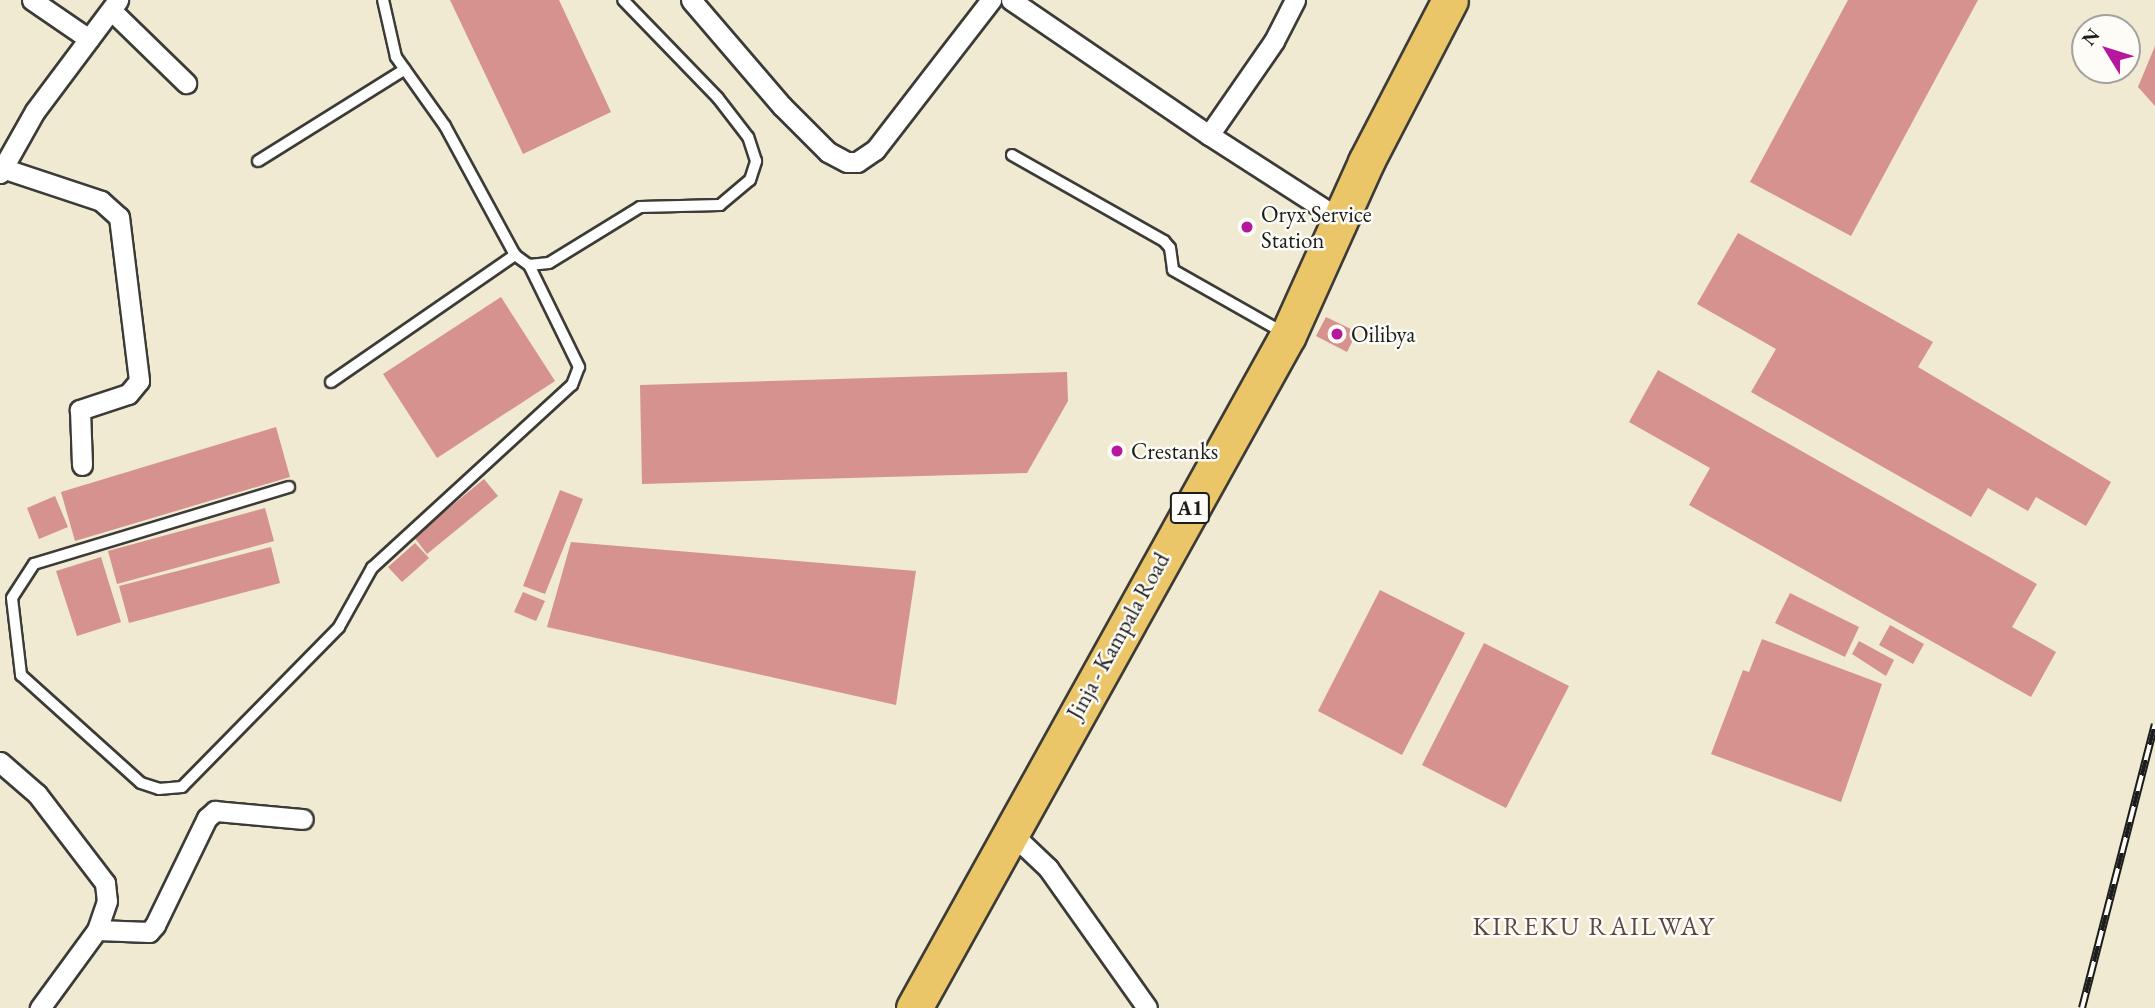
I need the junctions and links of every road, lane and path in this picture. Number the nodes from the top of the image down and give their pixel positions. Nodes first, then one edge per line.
1 (32, 0) edge
2 (383, 0) edge
3 (623, 0) edge
4 (691, 0) edge
5 (991, 0) edge
6 (1011, 0) edge
7 (1295, 0) edge
8 (1450, 0) edge
9 (114, 5) edge
10 (89, 39) junction
11 (405, 69) junction
12 (186, 83) dead end
13 (1209, 135) junction
14 (1012, 155) dead end
15 (258, 161) dead end
16 (1, 170) edge
17 (1340, 219) junction
18 (515, 255) junction
19 (529, 265) junction
20 (1288, 335) junction
21 (331, 382) dead end
22 (82, 465) dead end
23 (289, 487) dead end
24 (0, 762) edge
25 (303, 818) dead end
26 (1009, 831) junction
27 (97, 930) junction
28 (40, 1008) edge
29 (914, 1008) edge
30 (1147, 1008) edge

1 - 10 street
2 - 11 lane
3 - 19 lane
4 - 5 street
6 - 13 street
7 - 13 street
8 - 17 highway, Jinja - Kampala Road / A1
9 - 10 street
9 - 12 street
10 - 16 street
11 - 15 lane
11 - 18 lane
13 - 17 street
14 - 20 lane
16 - 22 street
17 - 20 highway, Jinja - Kampala Road / A1
18 - 19 lane
18 - 21 lane
19 - 23 lane
20 - 26 highway, Jinja - Kampala Road / A1
24 - 27 street
25 - 27 street
26 - 29 highway, Jinja - Kampala Road / A1
26 - 30 street
27 - 28 street

